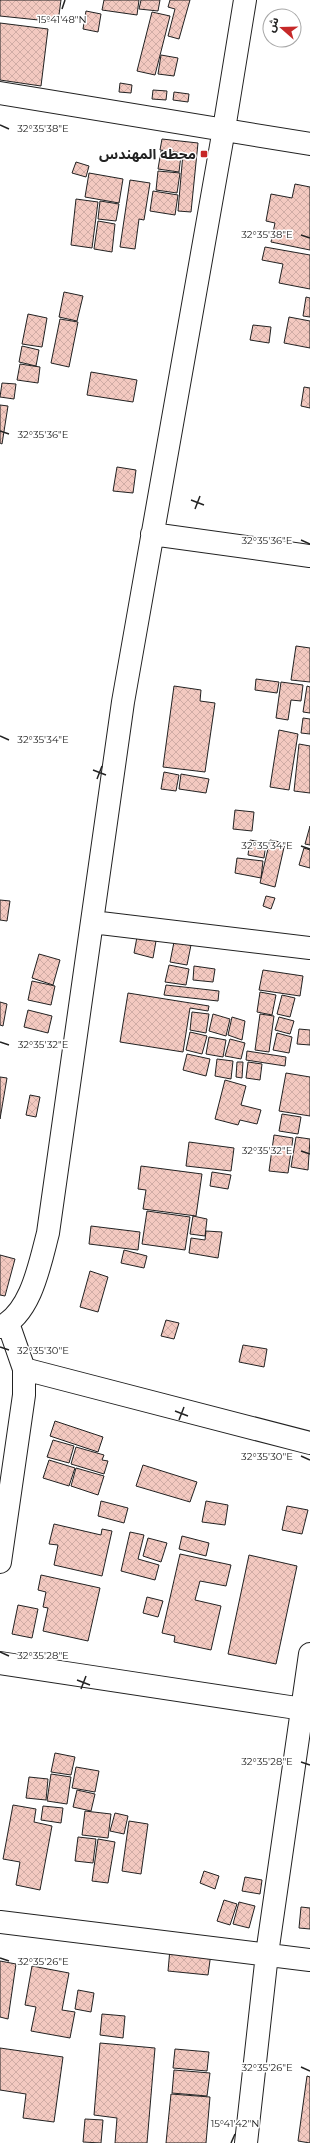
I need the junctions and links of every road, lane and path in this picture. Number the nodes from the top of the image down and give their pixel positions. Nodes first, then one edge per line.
1 (245, 0) edge
2 (0, 93) edge
3 (224, 129) junction
4 (310, 144) edge
5 (152, 534) junction
6 (310, 556) edge
7 (92, 922) junction
8 (310, 948) edge
9 (4, 1325) edge
10 (24, 1369) junction
11 (310, 1443) edge
12 (0, 1562) edge
13 (310, 1654) edge
14 (0, 1663) edge
15 (303, 1709) junction
16 (0, 1922) edge
17 (267, 1954) junction
18 (310, 1960) edge
19 (246, 2143) edge

1 - 3 street
2 - 3 street
3 - 4 street
3 - 5 street
5 - 6 street
5 - 7 street
7 - 8 street
7 - 9 street
9 - 10 street
10 - 11 street
10 - 12 street
13 - 15 street
14 - 15 street
15 - 17 street
16 - 17 street
17 - 18 street
17 - 19 street

